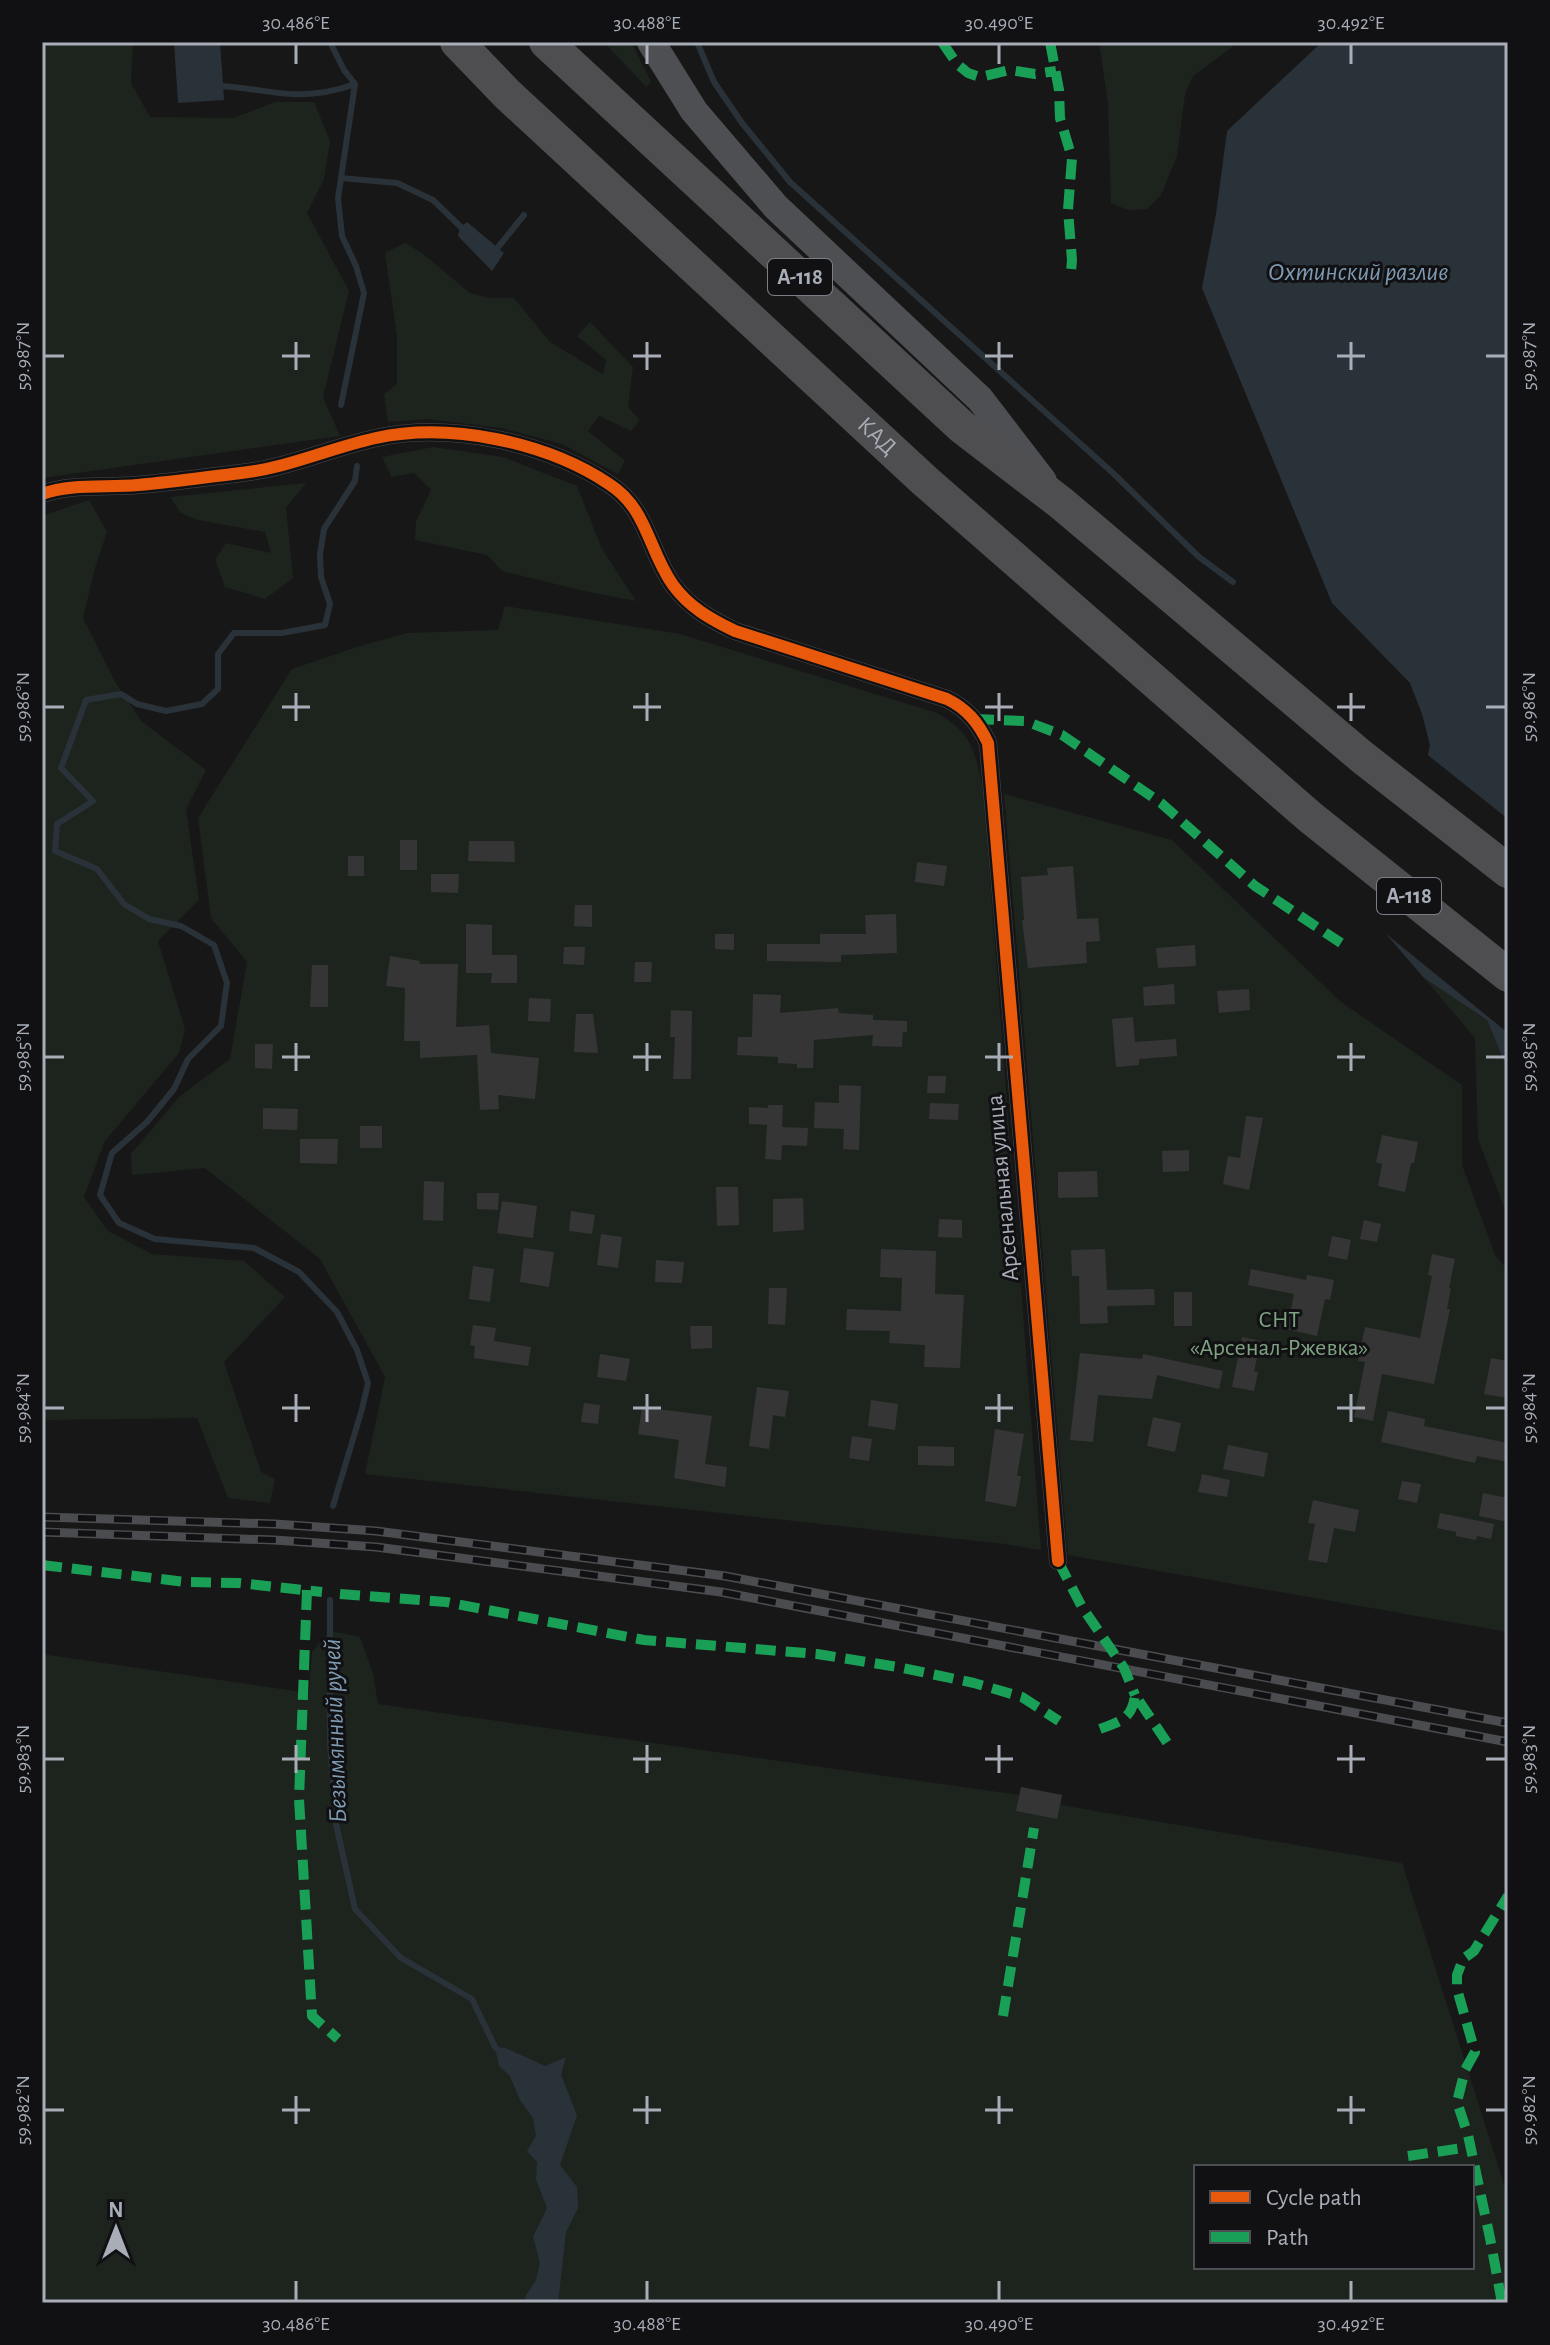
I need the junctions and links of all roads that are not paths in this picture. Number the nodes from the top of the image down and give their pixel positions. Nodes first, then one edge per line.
1 (457, 42) edge
2 (546, 42) edge
3 (651, 42) edge
4 (42, 494) edge
5 (1061, 503) junction
6 (1508, 871) edge
7 (1508, 975) edge
8 (1058, 1561) dead end

1 - 7 highway, КАД / А-118
2 - 5 highway, А-118
3 - 5 main road
4 - 8 street, Арсенальная улица
5 - 6 highway, А-118

